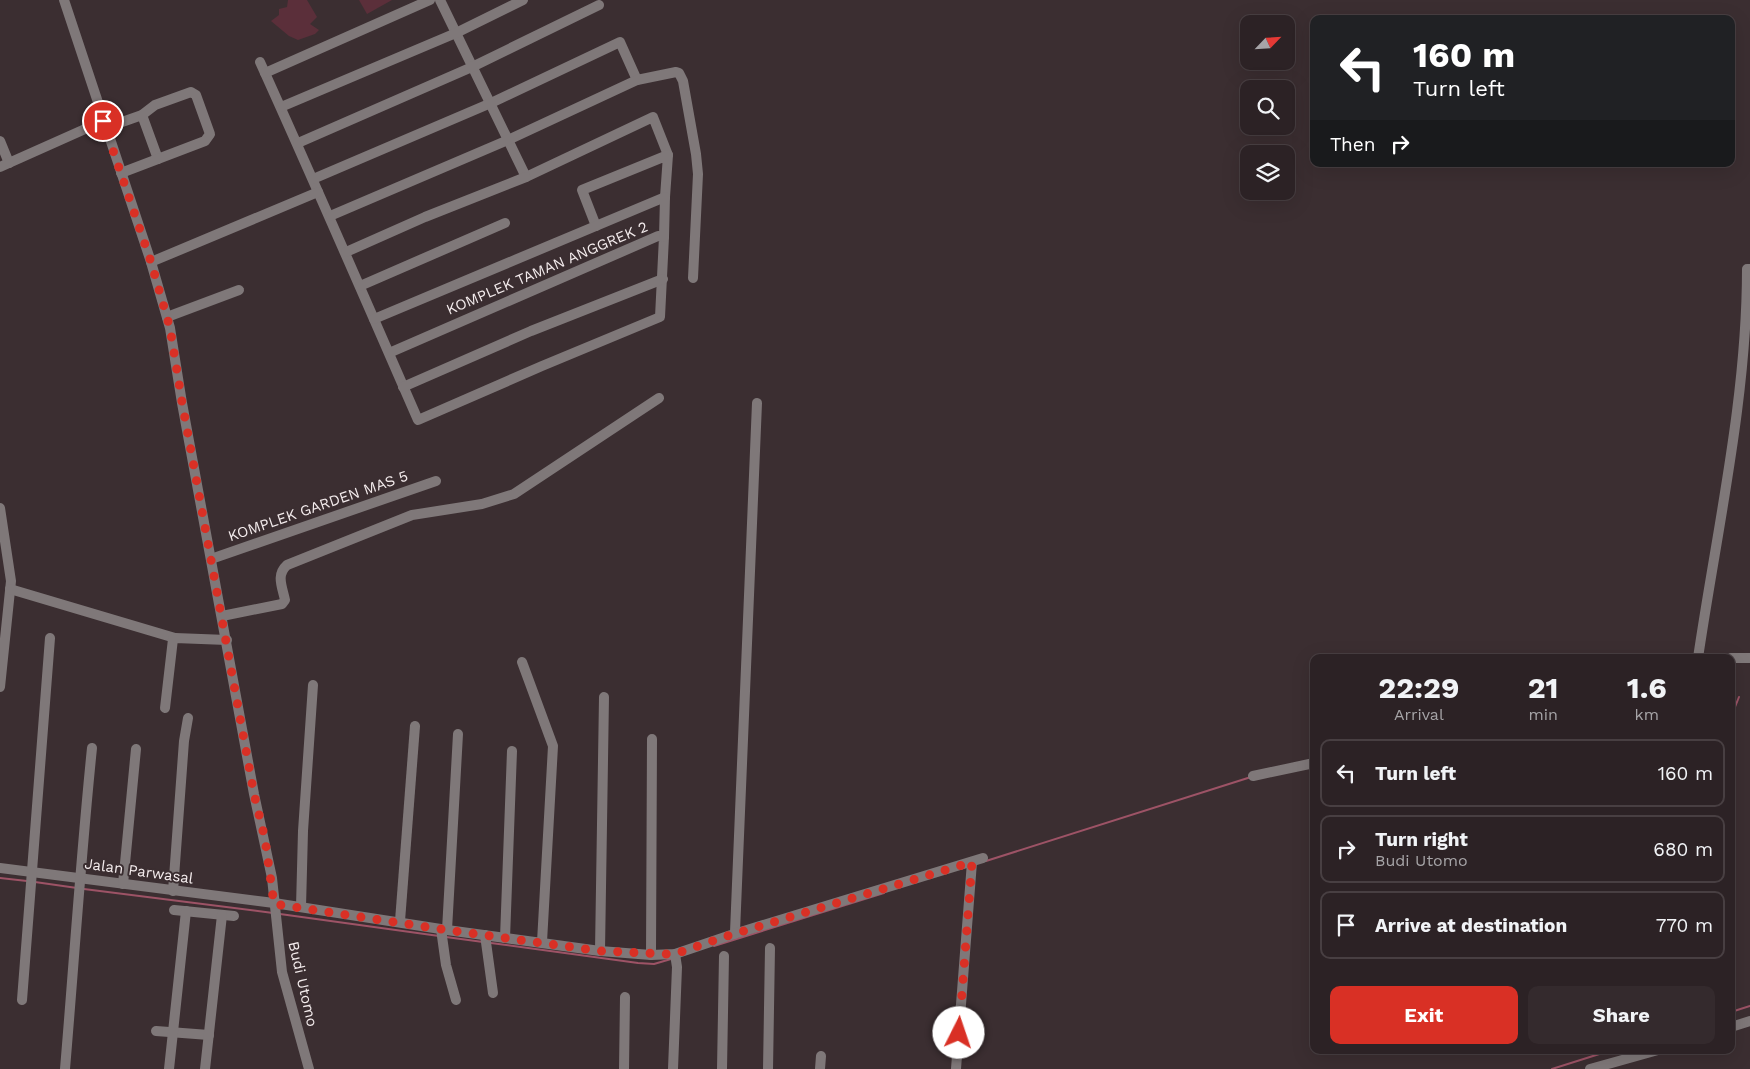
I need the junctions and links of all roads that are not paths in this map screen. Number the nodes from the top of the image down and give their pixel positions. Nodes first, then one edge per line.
1 (64, 0) edge
2 (430, 0) edge
3 (440, 0) edge
4 (523, 0) edge
5 (599, 5) dead end
6 (456, 33) junction
7 (260, 62) dead end
8 (472, 67) junction
9 (265, 73) junction
10 (637, 80) junction
11 (491, 103) junction
12 (281, 107) junction
13 (142, 115) junction
14 (104, 124) junction
15 (0, 140) edge
16 (508, 140) junction
17 (298, 143) junction
18 (668, 155) junction
19 (158, 159) junction
20 (5, 165) edge
21 (122, 173) junction
22 (526, 177) junction
23 (313, 179) junction
24 (318, 192) junction
25 (666, 197) junction
26 (330, 216) junction
27 (505, 223) dead end
28 (596, 226) junction
29 (664, 236) junction
30 (346, 252) junction
31 (151, 262) junction
32 (1750, 269) edge
33 (693, 278) dead end
34 (663, 279) junction
35 (360, 286) junction
36 (239, 290) dead end
37 (167, 317) junction
38 (374, 320) junction
39 (389, 353) junction
40 (403, 387) junction
41 (659, 398) dead end
42 (757, 404) dead end
43 (436, 481) dead end
44 (0, 508) edge
45 (211, 558) junction
46 (10, 589) junction
47 (222, 616) junction
48 (50, 638) dead end
49 (175, 638) junction
50 (227, 640) junction
51 (1699, 654) edge
52 (1735, 658) edge
53 (1750, 658) edge
54 (522, 662) dead end
55 (313, 685) dead end
56 (0, 687) edge
57 (604, 698) dead end
58 (165, 708) dead end
59 (188, 718) dead end
60 (416, 726) dead end
61 (458, 734) dead end
62 (652, 739) dead end
63 (92, 748) dead end
64 (136, 749) dead end
65 (512, 751) dead end
66 (1310, 764) edge
67 (1253, 776) dead end
68 (983, 858) dead end
69 (972, 865) junction
70 (0, 868) edge
71 (32, 873) junction
72 (81, 879) junction
73 (123, 884) junction
74 (172, 891) junction
75 (206, 905) junction
76 (301, 907) junction
77 (174, 910) dead end
78 (186, 911) junction
79 (275, 911) junction
80 (222, 916) junction
81 (234, 916) dead end
82 (400, 921) junction
83 (443, 934) junction
84 (734, 934) junction
85 (505, 938) junction
86 (485, 940) junction
87 (542, 942) junction
88 (770, 948) dead end
89 (600, 951) junction
90 (651, 955) junction
91 (675, 955) junction
92 (724, 956) dead end
93 (493, 993) dead end
94 (625, 997) dead end
95 (22, 1000) dead end
96 (456, 1000) dead end
97 (1750, 1021) edge
98 (1735, 1026) edge
99 (156, 1031) dead end
100 (173, 1032) junction
101 (209, 1035) junction
102 (1644, 1054) edge
103 (821, 1056) dead end
104 (65, 1069) edge
105 (169, 1069) edge
106 (205, 1069) edge
107 (309, 1069) edge
108 (624, 1069) edge
109 (673, 1069) edge
110 (722, 1069) edge
111 (768, 1069) edge
112 (820, 1069) edge
113 (956, 1069) edge
114 (1590, 1069) edge

1 - 14 street, Budi Utomo
2 - 9 street
3 - 6 street
4 - 6 street
5 - 8 street
6 - 8 street
6 - 12 street
7 - 9 street
8 - 11 street
8 - 17 street
9 - 12 street
10 - 11 street
10 - 16 street
10 - 33 street
11 - 16 street
11 - 23 street
12 - 17 street
13 - 14 street
13 - 19 street
13 - 19 street
14 - 20 street
14 - 21 street, Budi Utomo
15 - 20 street
16 - 22 street
16 - 26 street
17 - 23 street
18 - 22 street
18 - 25 street
18 - 28 street
19 - 21 street
21 - 31 street, Budi Utomo
22 - 30 street
23 - 24 street
24 - 26 street
24 - 31 street
25 - 28 street
25 - 29 street
26 - 30 street
27 - 35 street
28 - 38 street
29 - 34 street, KOMPLEK TAMAN ANGGREK 2
29 - 39 street, KOMPLEK TAMAN ANGGREK 2
30 - 35 street
31 - 37 street, Budi Utomo
32 - 51 street
34 - 40 street
34 - 40 street, KOMPLEK TAMAN ANGGREK 2
35 - 38 street
36 - 37 street
37 - 45 street, Budi Utomo
38 - 39 street
39 - 40 street
41 - 47 street
42 - 84 street
43 - 45 street, KOMPLEK GARDEN MAS 5
44 - 46 street
45 - 47 street, Budi Utomo
46 - 49 street
46 - 56 street
47 - 50 street, Budi Utomo
48 - 71 street
49 - 50 street
49 - 58 street
50 - 79 street, Budi Utomo
52 - 53 street
54 - 87 street
55 - 76 street
57 - 89 street
59 - 74 street
60 - 82 street
61 - 83 street
62 - 90 street
63 - 72 street
64 - 73 street
65 - 85 street
66 - 67 street
68 - 69 street, Jalan Parwasal
69 - 84 street, Jalan Parwasal
69 - 113 street
70 - 71 street, Jalan Parwasal
71 - 72 street, Jalan Parwasal
71 - 95 street
72 - 73 street, Jalan Parwasal
72 - 104 street
73 - 74 street, Jalan Parwasal
74 - 75 street, Jalan Parwasal
75 - 78 street
75 - 79 street, Jalan Parwasal
75 - 80 street
76 - 79 street, Jalan Parwasal
76 - 82 street, Jalan Parwasal
77 - 78 street
78 - 100 street
79 - 107 street, Budi Utomo
80 - 81 street
80 - 101 street
82 - 83 street, Jalan Parwasal
83 - 86 street, Jalan Parwasal
83 - 96 street
84 - 91 street, Jalan Parwasal
85 - 86 street, Jalan Parwasal
85 - 87 street, Jalan Parwasal
86 - 93 street
87 - 89 street, Jalan Parwasal
88 - 111 street
89 - 90 street, Jalan Parwasal
90 - 91 street, Jalan Parwasal
91 - 109 street
92 - 110 street
94 - 108 street
97 - 98 street
99 - 100 street
100 - 101 street
100 - 105 street
101 - 106 street
102 - 114 street
103 - 112 street

